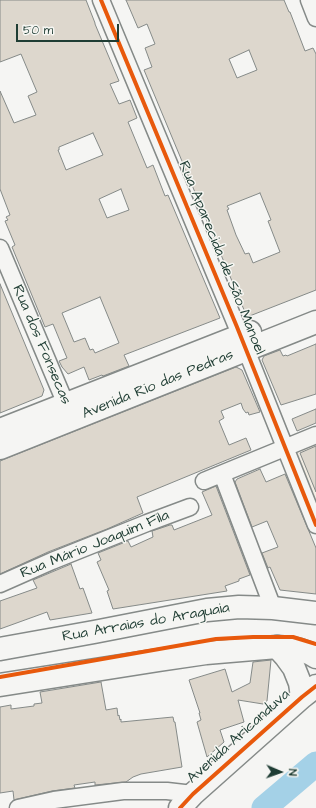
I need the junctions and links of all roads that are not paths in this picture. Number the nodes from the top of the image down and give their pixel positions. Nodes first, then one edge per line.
1 (101, 0) edge
2 (308, 0) edge
3 (316, 18) edge
4 (0, 248) edge
5 (316, 306) edge
6 (316, 322) edge
7 (243, 343) junction
8 (69, 412) junction
9 (0, 430) edge
10 (316, 435) edge
11 (0, 448) edge
12 (285, 448) junction
13 (222, 474) junction
14 (204, 482) dead end
15 (190, 507) dead end
16 (316, 525) edge
17 (0, 584) edge
18 (273, 608) junction
19 (316, 613) edge
20 (277, 647) junction
21 (0, 648) edge
22 (316, 657) edge
23 (0, 685) edge
24 (309, 692) edge
25 (186, 801) edge
26 (18, 808) edge

1 - 7 street, Rua Aparecida de São Manoel
2 - 3 street
4 - 8 street, Rua dos Fonsecas
5 - 7 main road, Avenida Rio das Pedras
6 - 7 main road, Avenida Rio das Pedras
7 - 8 main road, Avenida Rio das Pedras
7 - 12 street, Rua Aparecida de São Manoel
8 - 9 main road, Avenida Rio das Pedras
8 - 11 main road, Avenida Rio das Pedras
10 - 12 street
12 - 13 street
12 - 16 street, Rua Aparecida de São Manoel
13 - 14 street
13 - 18 street
15 - 17 street, Rua Mário Joaquim Fila
18 - 19 main road, Rua Arraias do Araguaia
18 - 21 main road, Rua Arraias do Araguaia
20 - 22 main road
20 - 23 main road
20 - 24 main road
24 - 25 main road, Avenida Aricanduva
25 - 26 street

